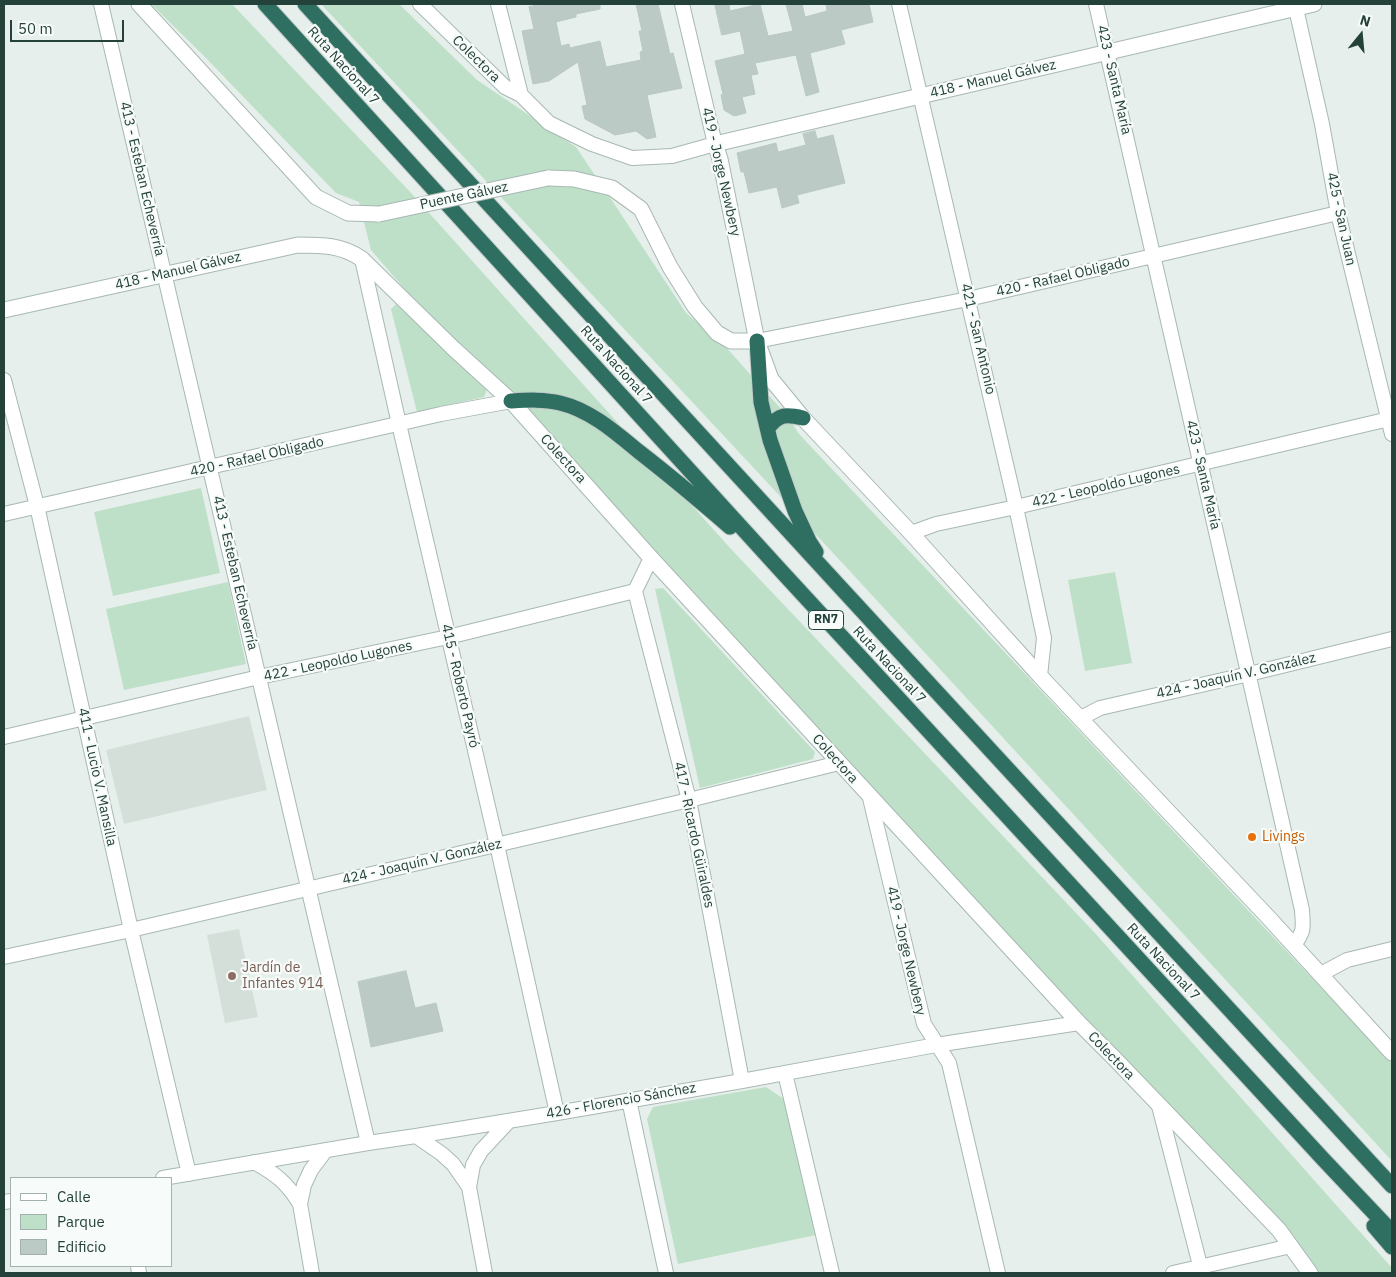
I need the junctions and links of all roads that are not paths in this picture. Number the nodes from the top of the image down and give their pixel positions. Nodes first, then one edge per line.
1 (101, 4) edge
2 (139, 4) edge
3 (265, 4) edge
4 (305, 4) edge
5 (420, 4) edge
6 (498, 4) edge
7 (682, 4) edge
8 (899, 4) edge
9 (1096, 4) edge
10 (1314, 4) edge
11 (1295, 6) edge
12 (1107, 52) junction
13 (521, 95) junction
14 (922, 96) junction
15 (716, 144) junction
16 (672, 156) joint
17 (1338, 212) junction
18 (357, 256) junction
19 (1154, 256) junction
20 (164, 274) junction
21 (968, 299) junction
22 (4, 310) edge
23 (757, 341) junction
24 (4, 380) edge
25 (511, 401) junction
26 (803, 418) junction
27 (1389, 419) junction
28 (399, 424) junction
29 (768, 428) junction
30 (1392, 434) edge
31 (1201, 464) junction
32 (210, 468) junction
33 (37, 506) junction
34 (1016, 507) junction
35 (4, 514) edge
36 (911, 534) junction
37 (651, 558) junction
38 (782, 573) junction
39 (841, 588) junction
40 (635, 591) junction
41 (448, 638) junction
42 (1392, 639) edge
43 (1249, 674) junction
44 (1040, 676) junction
45 (260, 677) junction
46 (1081, 718) junction
47 (85, 719) junction
48 (4, 738) edge
49 (839, 764) junction
50 (870, 798) junction
51 (689, 800) junction
52 (497, 844) junction
53 (308, 888) junction
54 (131, 930) junction
55 (1294, 945) junction
56 (1392, 949) edge
57 (4, 957) edge
58 (1321, 974) junction
59 (1078, 1023) junction
60 (936, 1045) junction
61 (1392, 1053) edge
62 (785, 1073) junction
63 (742, 1081) junction
64 (629, 1100) junction
65 (1159, 1106) junction
66 (557, 1113) junction
67 (509, 1121) junction
68 (416, 1136) junction
69 (368, 1143) junction
70 (1352, 1143) junction
71 (326, 1150) junction
72 (1323, 1159) junction
73 (254, 1162) junction
74 (189, 1174) junction
75 (170, 1177) edge
76 (1392, 1178) edge
77 (1392, 1186) edge
78 (470, 1187) junction
79 (300, 1204) junction
80 (1392, 1232) edge
81 (1291, 1246) junction
82 (1392, 1247) edge
83 (1201, 1270) edge
84 (312, 1273) edge
85 (485, 1273) edge
86 (666, 1273) edge
87 (832, 1273) edge
88 (998, 1273) edge
89 (1173, 1273) edge
90 (1310, 1273) edge

1 - 20 street, 413 - Esteban Echeverría
2 - 23 street, Puente Gálvez, bridge
3 - 38 highway, Ruta Nacional 7 / RN7
4 - 39 highway, Ruta Nacional 7 / RN7
5 - 13 street, Colectora
6 - 13 street
7 - 15 street, 419 - Jorge Newbery
8 - 14 street, 421 - San Antonio
9 - 12 street, 423 - Santa María
10 - 11 street, 418 - Manuel Gálvez
11 - 12 street, 418 - Manuel Gálvez
11 - 17 street, 425 - San Juan
12 - 14 street, 418 - Manuel Gálvez
12 - 19 street, 423 - Santa María
13 - 16 street, Colectora
14 - 15 street, 418 - Manuel Gálvez
14 - 21 street, 421 - San Antonio
15 - 16 street, 418 - Manuel Gálvez
15 - 23 street, 419 - Jorge Newbery
17 - 19 street, 420 - Rafael Obligado
17 - 27 street, 425 - San Juan
18 - 20 street, 418 - Manuel Gálvez
18 - 25 street, Colectora
18 - 28 street, 415 - Roberto Payró
19 - 21 street, 420 - Rafael Obligado
19 - 31 street, 423 - Santa María
20 - 22 street, 418 - Manuel Gálvez
20 - 32 street, 413 - Esteban Echeverría
21 - 23 street, 420 - Rafael Obligado
21 - 34 street, 421 - San Antonio
23 - 26 street
23 - 29 highway
24 - 33 street, 411 - Lucio V. Mansilla
25 - 28 street, 420 - Rafael Obligado
25 - 37 street, Colectora
25 - 38 highway
26 - 29 highway
26 - 36 street
27 - 30 street, 425 - San Juan
27 - 31 street, 422 - Leopoldo Lugones
28 - 32 street, 420 - Rafael Obligado
28 - 41 street, 415 - Roberto Payró
29 - 39 highway
31 - 34 street, 422 - Leopoldo Lugones
31 - 43 street, 423 - Santa María
32 - 33 street, 420 - Rafael Obligado
32 - 45 street, 413 - Esteban Echeverría
33 - 35 street, 420 - Rafael Obligado
33 - 47 street, 411 - Lucio V. Mansilla
34 - 36 street, 422 - Leopoldo Lugones
34 - 44 street, 421 - San Antonio
36 - 44 street
37 - 40 street
37 - 49 street, Colectora
38 - 72 highway, Ruta Nacional 7 / RN7
39 - 70 highway, Ruta Nacional 7 / RN7
40 - 41 street, 422 - Leopoldo Lugones
40 - 51 street, 417 - Ricardo Güiraldes
41 - 45 street, 422 - Leopoldo Lugones
41 - 52 street, 415 - Roberto Payró
42 - 43 street, 424 - Joaquín V. González
43 - 46 street, 424 - Joaquín V. González
43 - 55 street, 423 - Santa María
44 - 46 street
45 - 47 street, 422 - Leopoldo Lugones
45 - 53 street, 413 - Esteban Echeverría
46 - 55 street
47 - 48 street, 422 - Leopoldo Lugones
47 - 54 street, 411 - Lucio V. Mansilla
49 - 50 street, Colectora
49 - 51 street, 424 - Joaquín V. González
50 - 59 street, Colectora
50 - 60 street, 419 - Jorge Newbery
51 - 52 street, 424 - Joaquín V. González
51 - 63 street, 417 - Ricardo Güiraldes
52 - 53 street, 424 - Joaquín V. González
52 - 66 street, 415 - Roberto Payró
53 - 54 street, 424 - Joaquín V. González
53 - 69 street, 413 - Esteban Echeverría
54 - 57 street, 424 - Joaquín V. González
54 - 74 street, 411 - Lucio V. Mansilla
55 - 58 street
56 - 58 street
58 - 61 street
59 - 60 street, 426 - Florencio Sánchez
59 - 65 street, Colectora
60 - 62 street, 426 - Florencio Sánchez
60 - 88 street, 419 - Jorge Newbery
62 - 63 street, 426 - Florencio Sánchez
62 - 87 street
63 - 64 street, 426 - Florencio Sánchez
64 - 66 street, 426 - Florencio Sánchez
64 - 86 street
65 - 81 street, Colectora
65 - 83 street
66 - 67 street, 426 - Florencio Sánchez
67 - 68 street, 426 - Florencio Sánchez
67 - 78 street
68 - 69 street, 426 - Florencio Sánchez
68 - 78 street
69 - 71 street, 426 - Florencio Sánchez
70 - 76 highway
70 - 77 highway, Ruta Nacional 7 / RN7
71 - 73 street, 426 - Florencio Sánchez
71 - 79 street
72 - 80 highway, Ruta Nacional 7 / RN7
72 - 82 highway
73 - 74 street, 426 - Florencio Sánchez
73 - 79 street
74 - 75 street, 426 - Florencio Sánchez
78 - 85 street
79 - 84 street
81 - 83 street
81 - 90 street, Colectora
83 - 89 street

